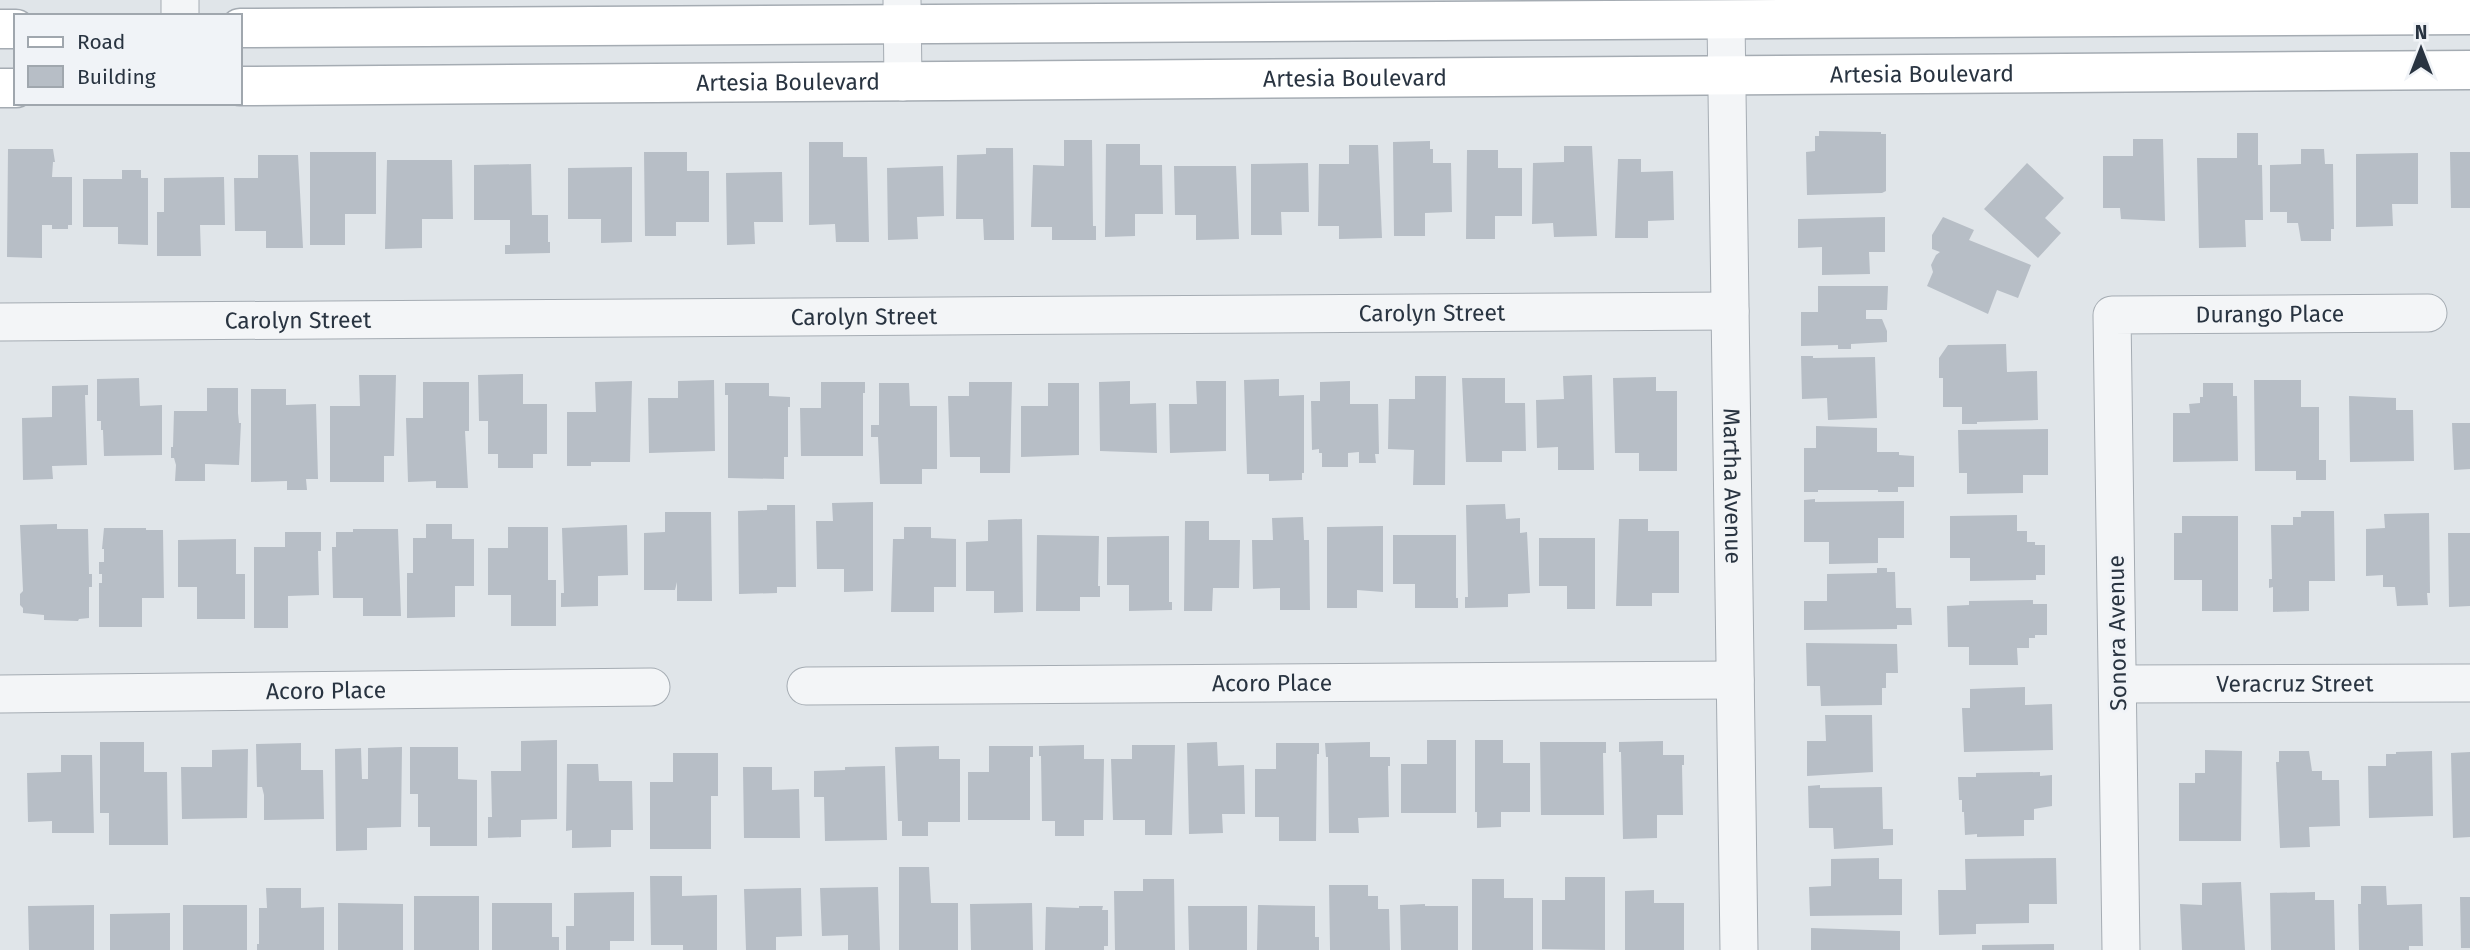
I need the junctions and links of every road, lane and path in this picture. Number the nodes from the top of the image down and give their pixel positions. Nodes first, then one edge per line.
1 (902, 12) edge
2 (2470, 15) edge
3 (2050, 18) junction
4 (1726, 20) junction
5 (242, 27) edge
6 (2470, 70) edge
7 (2051, 73) junction
8 (1727, 76) junction
9 (904, 82) junction
10 (242, 86) edge
11 (1730, 311) junction
12 (2428, 313) dead end
13 (2112, 316) joint
14 (0, 322) edge
15 (1735, 680) junction
16 (2470, 683) edge
17 (2118, 684) junction
18 (806, 686) dead end
19 (650, 687) dead end
20 (0, 694) edge
21 (1739, 950) edge
22 (2121, 950) edge

1 - 4 main road
1 - 5 main road
1 - 9 street
2 - 3 main road
3 - 4 main road
3 - 7 main road
4 - 8 street, Martha Avenue
6 - 7 main road, Artesia Boulevard
7 - 8 main road, Artesia Boulevard
8 - 9 main road, Artesia Boulevard
8 - 11 street, Martha Avenue
9 - 10 main road, Artesia Boulevard
11 - 14 street, Carolyn Street
11 - 15 street, Martha Avenue
12 - 13 street, Durango Place
13 - 17 street, Sonora Avenue
15 - 18 street, Acoro Place
15 - 21 street, Martha Avenue
16 - 17 street, Veracruz Street
17 - 22 street, Sonora Avenue
19 - 20 street, Acoro Place

